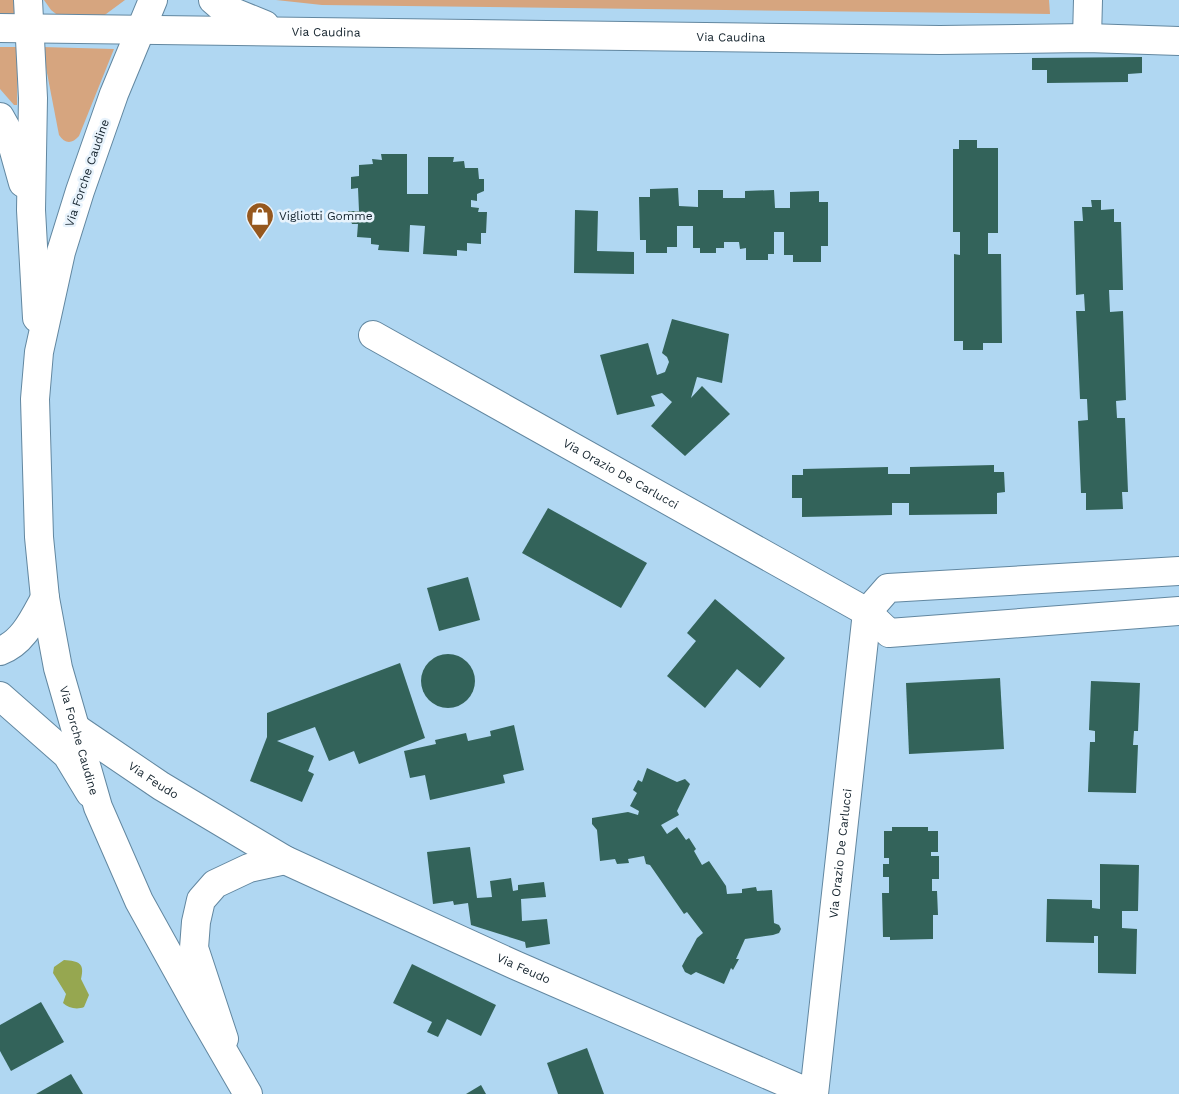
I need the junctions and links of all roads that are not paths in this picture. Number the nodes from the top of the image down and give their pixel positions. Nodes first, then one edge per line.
1 (28, 0) edge
2 (153, 0) edge
3 (213, 0) edge
4 (1088, 0) edge
5 (30, 27) junction
6 (0, 28) edge
7 (142, 29) junction
8 (283, 32) junction
9 (1087, 38) junction
10 (1179, 41) edge
11 (0, 116) edge
12 (31, 210) junction
13 (373, 335) dead end
14 (39, 352) junction
15 (1179, 571) edge
16 (45, 598) junction
17 (1179, 611) edge
18 (866, 612) junction
19 (0, 651) edge
20 (0, 696) edge
21 (77, 729) junction
22 (98, 807) junction
23 (285, 860) junction
24 (762, 1083) edge
25 (242, 1084) edge
26 (813, 1094) edge

1 - 5 street, Via Forche Caudine
2 - 7 street, Via Forche Caudine
3 - 8 street, Via Caudina
4 - 9 street
5 - 6 street, Via Caudina
5 - 7 street, Via Caudina
5 - 12 street, Via Forche Caudine
7 - 8 street, Via Caudina
7 - 14 street, Via Forche Caudine
8 - 9 street, Via Caudina
9 - 10 street, Via Caudina
11 - 12 street
12 - 14 street, Via Forche Caudine
13 - 18 street, Via Orazio De Carlucci
14 - 16 street, Via Forche Caudine
15 - 18 street
16 - 19 street
16 - 21 street, Via Forche Caudine
17 - 18 street, Via Orazio De Carlucci
18 - 26 street, Via Orazio De Carlucci
20 - 22 street
21 - 22 street, Via Forche Caudine
21 - 23 street, Via Feudo
22 - 25 street, Via Forche Caudine
23 - 24 street, Via Feudo
23 - 25 street
24 - 26 street, Via Feudo

